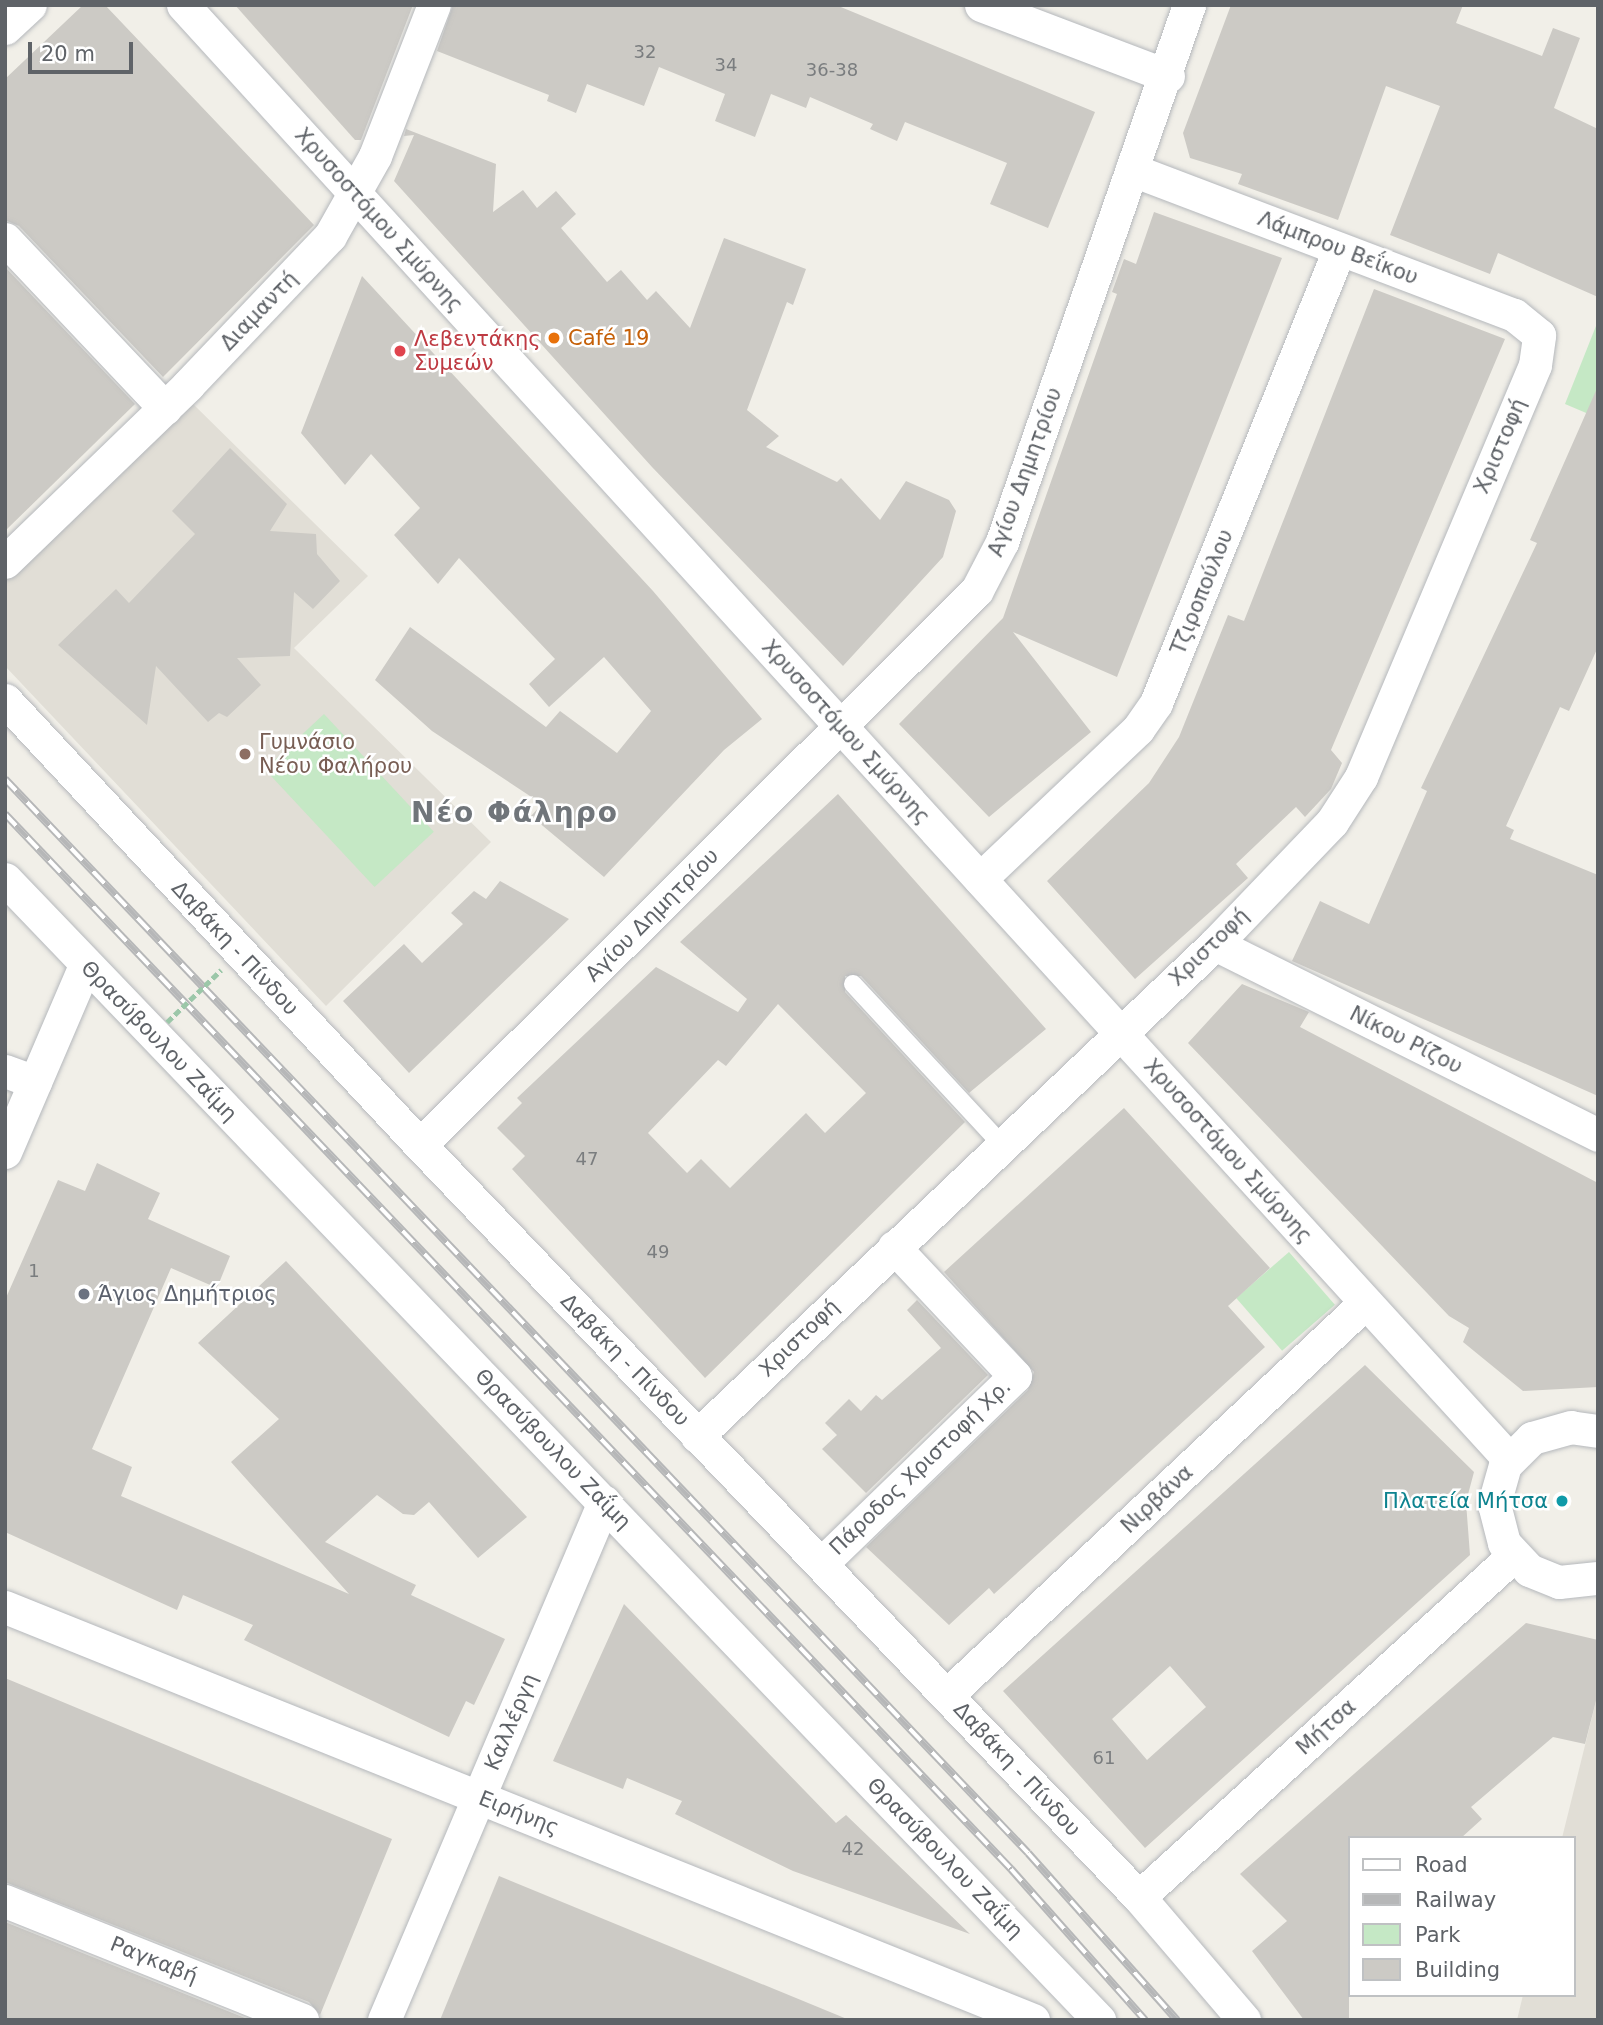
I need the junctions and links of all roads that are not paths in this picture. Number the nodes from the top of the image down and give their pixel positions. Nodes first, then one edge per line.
1 (30, 5) edge
2 (183, 5) edge
3 (435, 5) edge
4 (981, 5) edge
5 (1189, 5) edge
6 (5, 27) edge
7 (1168, 76) junction
8 (1132, 170) junction
9 (356, 195) junction
10 (5, 239) edge
11 (1339, 249) junction
12 (1539, 335) joint
13 (165, 408) junction
14 (5, 562) edge
15 (5, 700) edge
16 (842, 727) junction
17 (5, 879) edge
18 (980, 879) junction
19 (1215, 944) junction
20 (85, 965) junction
21 (853, 984) dead end
22 (1120, 1032) junction
23 (20, 1077) edge
24 (1598, 1135) edge
25 (1002, 1144) junction
26 (420, 1145) junction
27 (5, 1152) edge
28 (894, 1247) junction
29 (1366, 1303) junction
30 (1598, 1431) edge
31 (697, 1436) junction
32 (1509, 1459) junction
33 (604, 1502) junction
34 (1513, 1556) junction
35 (821, 1564) junction
36 (1598, 1578) edge
37 (5, 1607) edge
38 (947, 1695) junction
39 (479, 1797) junction
40 (1139, 1898) junction
41 (5, 1901) edge
42 (1014, 2016) edge
43 (302, 2020) edge
44 (384, 2020) edge
45 (1099, 2020) edge
46 (1244, 2020) edge

1 - 6 street
2 - 9 street, Χρυσοστόμου Σμύρνης
3 - 9 street, Διαμαντή
4 - 7 street
5 - 7 street, Αγίου Δημητρίου
7 - 8 street, Αγίου Δημητρίου
8 - 11 street, Λάμπρου Βεΐκου
8 - 16 street, Αγίου Δημητρίου
9 - 13 street, Διαμαντή
9 - 16 street, Χρυσοστόμου Σμύρνης
10 - 13 street
11 - 12 street, Λάμπρου Βεΐκου
11 - 18 street, Τζιροπούλου
12 - 19 street, Χριστοφή
13 - 14 street, Διαμαντή
15 - 26 street, Δαβάκη - Πίνδου
16 - 18 street, Χρυσοστόμου Σμύρνης
16 - 26 street, Αγίου Δημητρίου
17 - 20 street, Θρασύβουλου Ζαΐμη
18 - 22 street, Χρυσοστόμου Σμύρνης
19 - 22 street, Χριστοφή
19 - 24 street, Νίκου Ρίζου
20 - 23 street
20 - 33 street, Θρασύβουλου Ζαΐμη
21 - 25 lane
22 - 25 street, Χριστοφή
22 - 29 street, Χρυσοστόμου Σμύρνης
23 - 27 street
25 - 28 street, Χριστοφή
26 - 31 street, Δαβάκη - Πίνδου
28 - 31 street, Χριστοφή
28 - 35 street, Πάροδος Χριστοφή Χρ.
29 - 32 street, Χρυσοστόμου Σμύρνης
29 - 38 street, Νιρβάνα
30 - 32 street
31 - 35 street, Δαβάκη - Πίνδου
32 - 34 street
33 - 39 street, Καλλέργη
33 - 45 street, Θρασύβουλου Ζαΐμη
34 - 36 street
34 - 40 street, Μήτσα
35 - 38 street, Δαβάκη - Πίνδου
37 - 39 street, Ειρήνης
38 - 40 street, Δαβάκη - Πίνδου
39 - 42 street, Ειρήνης
39 - 44 street, Καλλέργη
40 - 46 street, Δαβάκη - Πίνδου
41 - 43 street, Ραγκαβή

